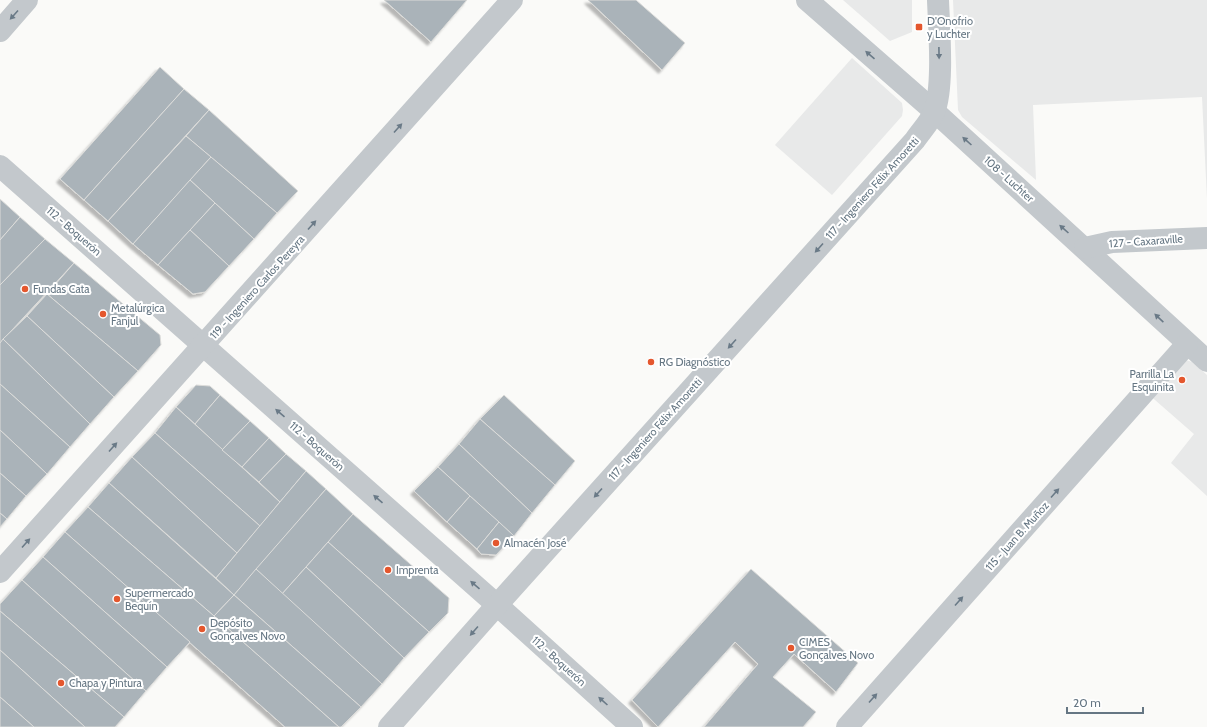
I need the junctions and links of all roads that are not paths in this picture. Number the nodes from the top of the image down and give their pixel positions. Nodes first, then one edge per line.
1 (27, 0) edge
2 (512, 0) edge
3 (807, 0) edge
4 (938, 0) edge
5 (0, 31) edge
6 (934, 111) junction
7 (0, 166) edge
8 (1207, 238) edge
9 (1085, 248) junction
10 (1187, 344) junction
11 (204, 346) junction
12 (1207, 361) edge
13 (0, 572) edge
14 (497, 604) junction
15 (389, 727) edge
16 (632, 727) edge
17 (847, 727) edge

1 -> 5 street
11 -> 2 street, 119 - Ingeniero Carlos Pereyra
6 -> 3 street, 108 - Luchter
4 -> 6 street
9 -> 6 street, 108 - Luchter
6 -> 14 street, 117 - Ingeniero Félix Amoretti
7 - 11 street, 112 - Boquerón
8 - 9 street, 127 - Caxaraville
10 -> 9 street, 108 - Luchter
10 - 12 street, 108 - Luchter
17 -> 10 street, 115 - Juan B. Muñoz
13 -> 11 street, 119 - Ingeniero Carlos Pereyra
14 -> 11 street, 112 - Boquerón
14 -> 15 street, 117 - Ingeniero Félix Amoretti
16 -> 14 street, 112 - Boquerón

